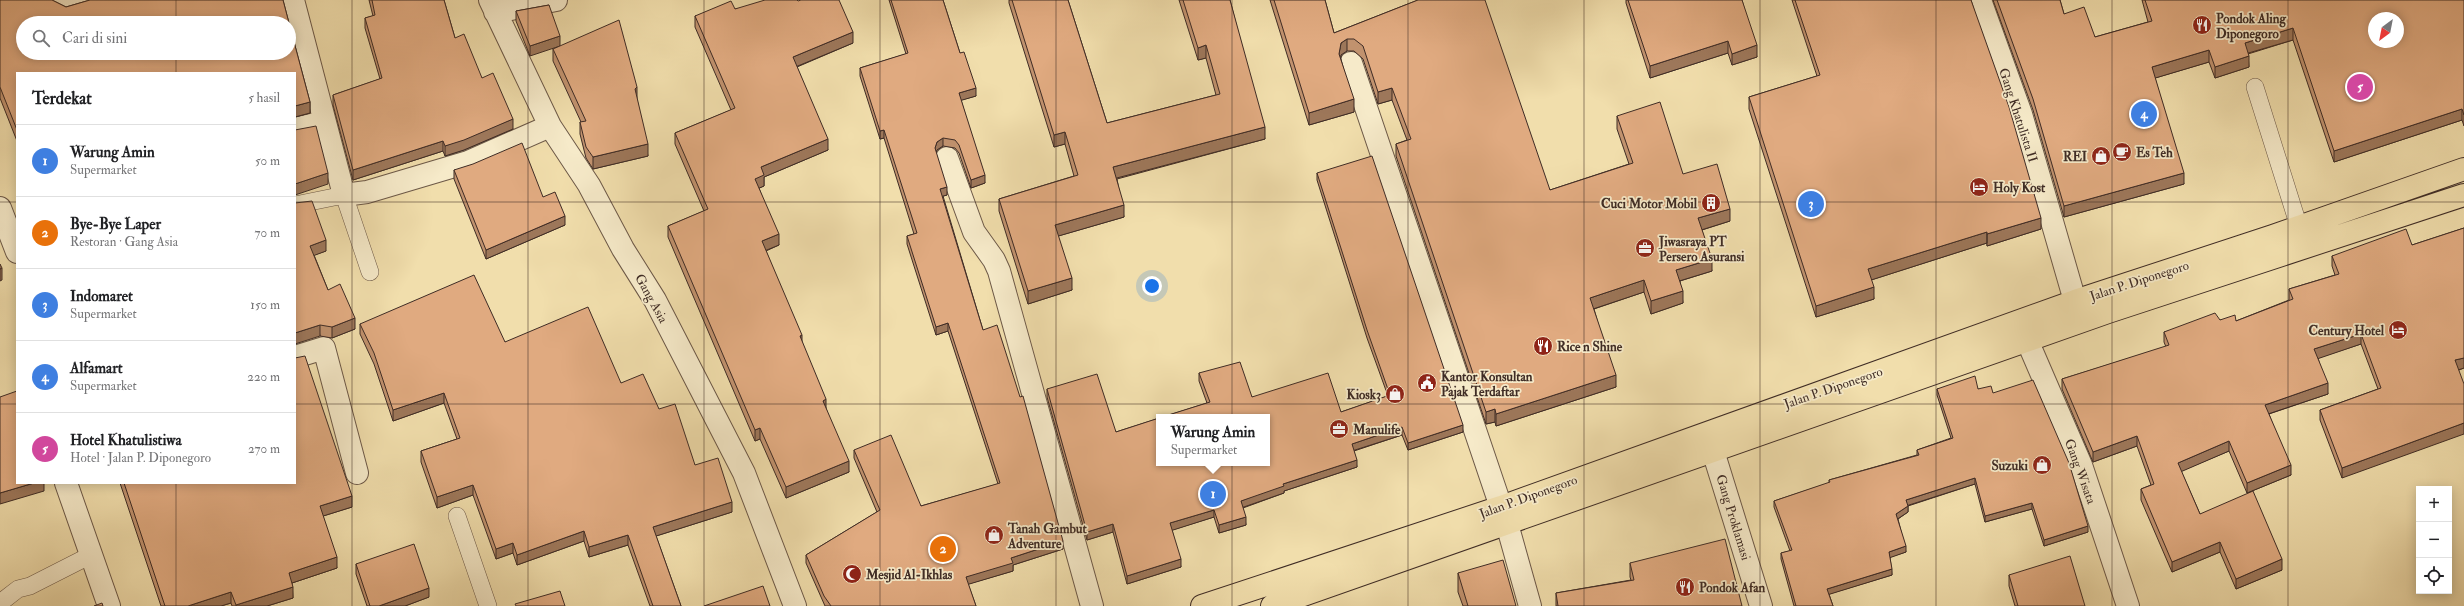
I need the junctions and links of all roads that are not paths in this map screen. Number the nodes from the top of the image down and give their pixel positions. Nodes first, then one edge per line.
1 (55, 0) edge
2 (85, 0) edge
3 (293, 0) edge
4 (556, 0) edge
5 (1980, 0) edge
6 (493, 6) edge
7 (1350, 63) dead end
8 (2255, 87) dead end
9 (324, 122) junction
10 (550, 126) junction
11 (296, 129) edge
12 (947, 158) dead end
13 (2464, 169) edge
14 (344, 195) junction
15 (2464, 195) edge
16 (296, 204) edge
17 (0, 208) edge
18 (12, 226) edge
19 (2299, 227) junction
20 (16, 247) edge
21 (370, 272) dead end
22 (2075, 301) junction
23 (2027, 340) junction
24 (296, 357) edge
25 (1713, 451) junction
26 (357, 473) dead end
27 (66, 484) edge
28 (1504, 515) junction
29 (456, 516) dead end
30 (91, 555) junction
31 (0, 603) edge
32 (109, 606) edge
33 (488, 606) edge
34 (795, 606) edge
35 (1092, 606) edge
36 (1202, 606) edge
37 (1272, 606) edge
38 (1530, 606) edge
39 (1762, 606) edge
40 (2128, 606) edge

1 - 2 street
3 - 9 street
4 - 6 street
5 - 22 street, Gang Khatulista II
6 - 10 street, Gang Asia
7 - 28 street
8 - 19 lane
9 - 11 street
9 - 14 street
10 - 14 street
10 - 34 street, Gang Asia
12 - 35 street
13 - 19 main road, Jalan P. Diponegoro
14 - 16 lane
14 - 21 lane
15 - 23 main road, Jalan P. Diponegoro
17 - 18 street
18 - 20 street
19 - 22 main road, Jalan P. Diponegoro
22 - 28 main road, Jalan P. Diponegoro
23 - 25 main road, Jalan P. Diponegoro
23 - 40 street, Gang Wisata
24 - 26 street
25 - 28 main road, Jalan P. Diponegoro
25 - 39 street, Gang Proklamasi
27 - 30 street
28 - 36 main road, Jalan P. Diponegoro
28 - 37 main road, Jalan P. Diponegoro
28 - 38 street
29 - 33 lane
30 - 31 lane
30 - 32 street

